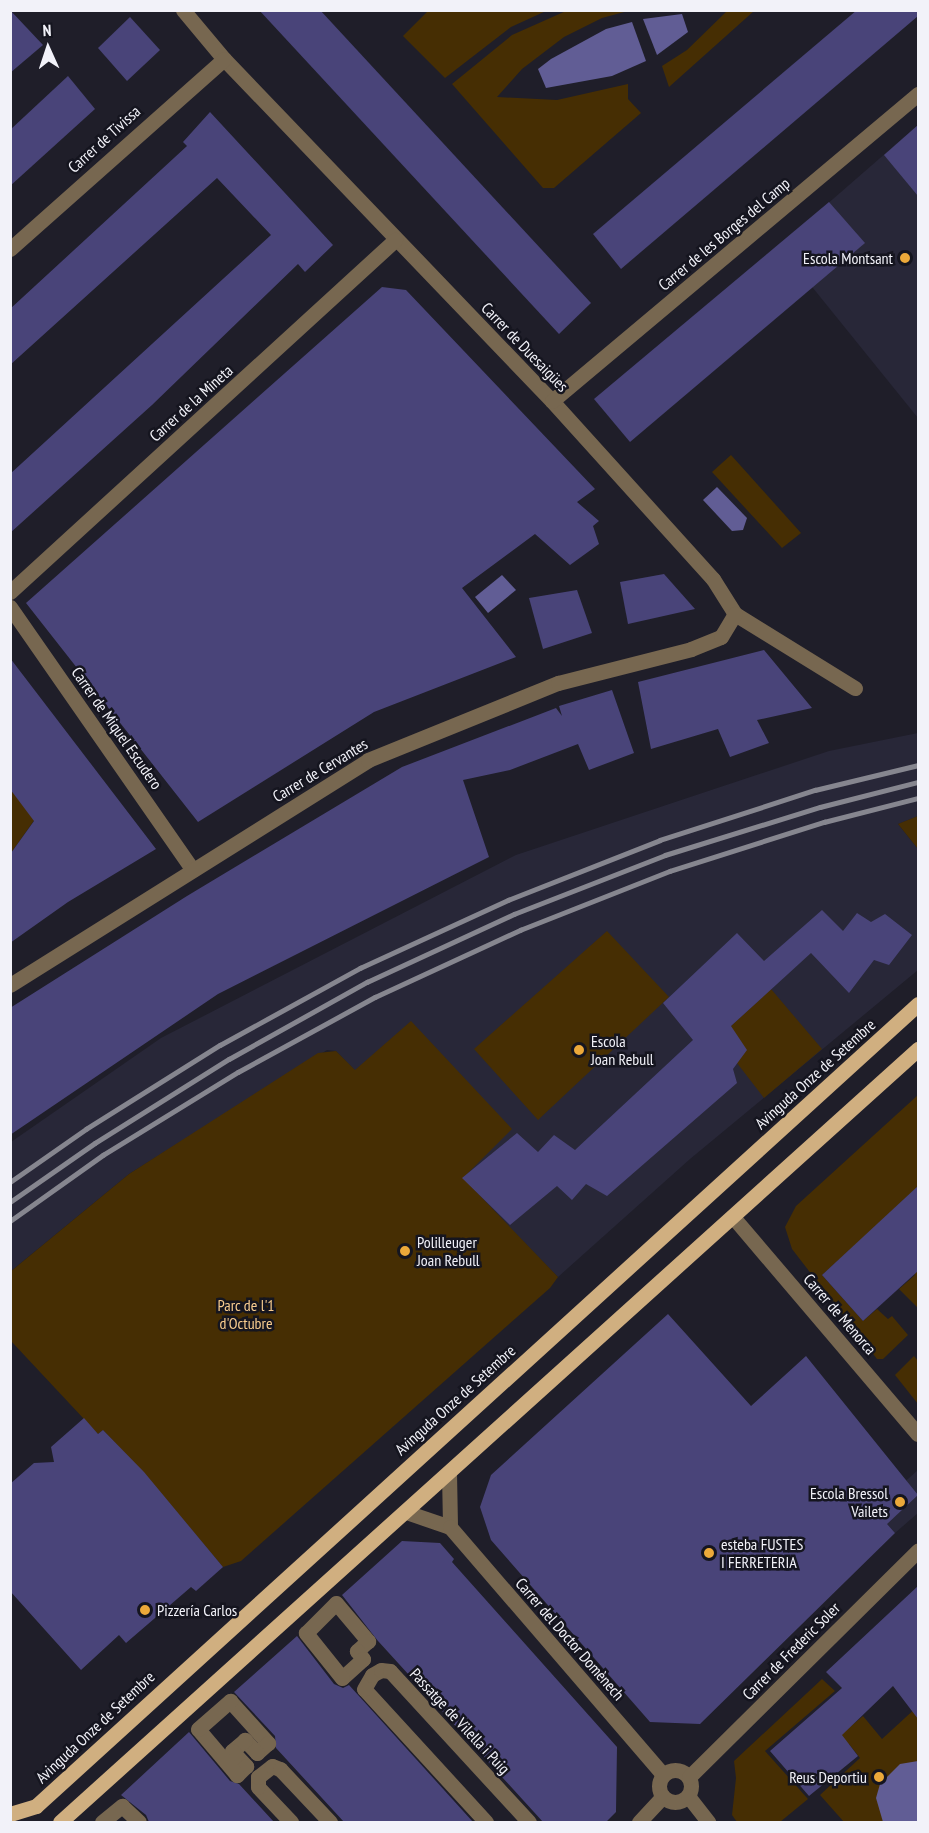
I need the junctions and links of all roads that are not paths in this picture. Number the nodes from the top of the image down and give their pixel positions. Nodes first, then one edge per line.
1 (183, 10) edge
2 (224, 59) junction
3 (918, 94) edge
4 (396, 240) junction
5 (10, 249) edge
6 (552, 401) junction
7 (10, 592) edge
8 (10, 607) edge
9 (735, 614) junction
10 (855, 688) dead end
11 (193, 870) junction
12 (10, 985) edge
13 (918, 1005) edge
14 (918, 1049) edge
15 (733, 1217) junction
16 (918, 1434) edge
17 (449, 1473) junction
18 (406, 1512) junction
19 (450, 1527) junction
20 (918, 1550) edge
21 (306, 1633) joint
22 (198, 1729) joint
23 (663, 1775) junction
24 (689, 1777) junction
25 (663, 1796) junction
26 (688, 1796) junction
27 (10, 1814) edge
28 (641, 1821) edge
29 (60, 1822) edge
30 (102, 1822) edge
31 (139, 1822) edge
32 (291, 1822) edge
33 (330, 1822) edge
34 (486, 1822) edge
35 (529, 1822) edge
36 (708, 1822) edge

1 - 2 street, Carrer de Duesaigües
2 - 4 street, Carrer de Duesaigües
2 - 5 street, Carrer de Tivissa
3 - 6 street, Carrer de les Borges del Camp
4 - 6 street, Carrer de Duesaigües
4 - 7 street, Carrer de la Mineta
6 - 9 street, Carrer de Duesaigües
8 - 11 street, Carrer de Miquel Escudero
9 - 10 street, Carrer de Duesaigües
9 - 11 street, Carrer de Cervantes
11 - 12 street, Carrer de Cervantes
13 - 27 main road, Avinguda Onze de Setembre
14 - 15 main road
15 - 16 street, Carrer de Menorca
15 - 17 main road
17 - 18 main road
17 - 19 street
18 - 19 street
18 - 29 main road
19 - 23 street, Carrer del Doctor Domènech
20 - 24 street, Carrer de Frederic Soler
21 - 21 street
22 - 22 street
23 - 24 street
23 - 25 street
24 - 26 street
25 - 26 street
25 - 28 street
26 - 36 street
30 - 31 street
32 - 33 street
34 - 35 street, Passatge de Vilella i Puig

